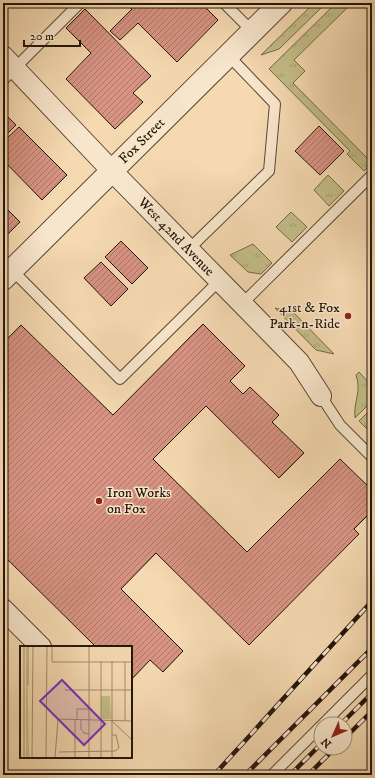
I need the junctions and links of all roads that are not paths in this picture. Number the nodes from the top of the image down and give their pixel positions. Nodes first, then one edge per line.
1 (80, 3) edge
2 (224, 3) edge
3 (281, 3) edge
4 (253, 32) junction
5 (228, 55) junction
6 (7, 68) edge
7 (112, 171) junction
8 (372, 175) edge
9 (188, 250) junction
10 (8, 274) edge
11 (219, 281) junction
12 (242, 304) junction
13 (321, 396) joint
14 (372, 457) edge
15 (3, 609) edge
16 (40, 646) edge
17 (372, 675) edge
18 (331, 716) edge
19 (313, 734) edge
20 (272, 775) edge

1 - 6 lane
2 - 4 lane
3 - 4 street, Fox Street
4 - 5 street, Fox Street
5 - 7 street, Fox Street
5 - 9 lane
6 - 7 street, West 42nd Avenue
7 - 9 street, West 42nd Avenue
7 - 10 street, Fox Street
8 - 12 lane
9 - 11 street, West 42nd Avenue
10 - 11 lane
11 - 12 street, West 42nd Avenue
12 - 13 street, West 42nd Avenue
13 - 14 lane, West 42nd Avenue
15 - 16 street
17 - 18 lane
19 - 20 lane

